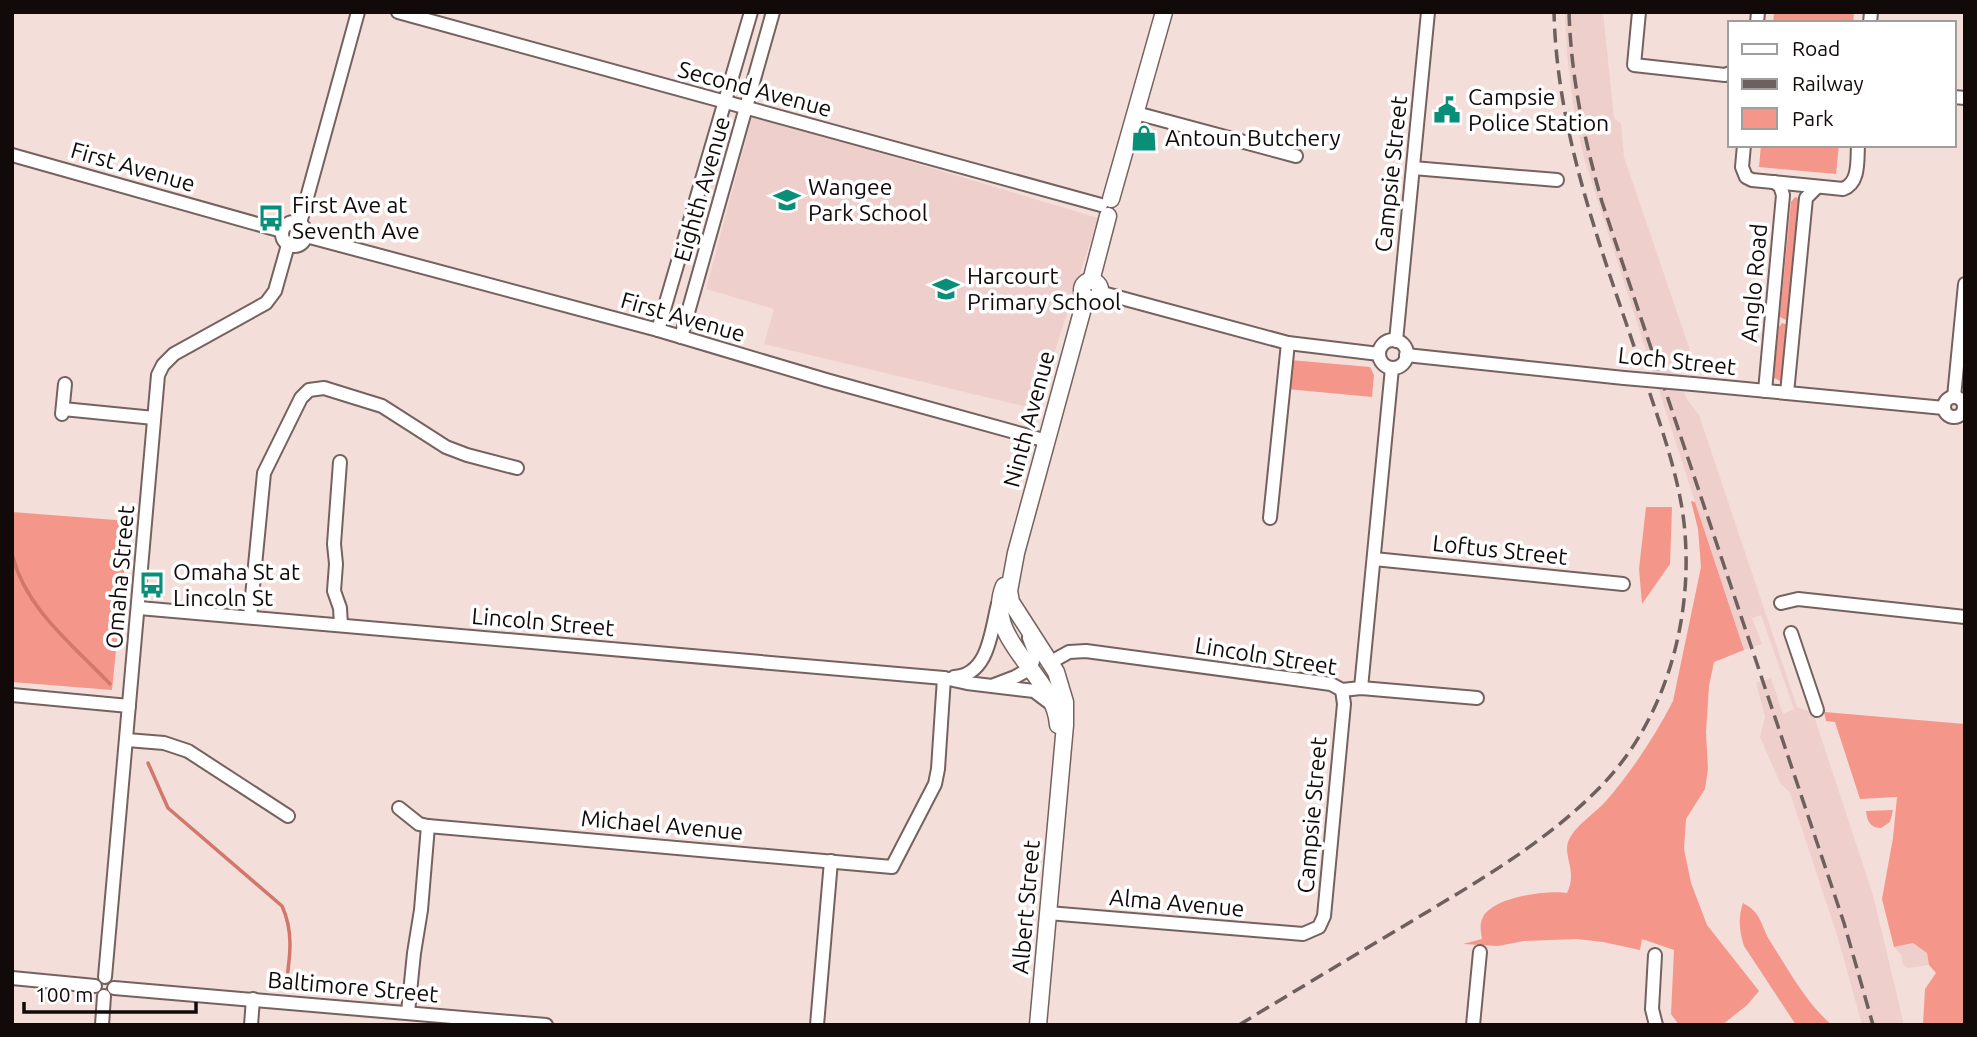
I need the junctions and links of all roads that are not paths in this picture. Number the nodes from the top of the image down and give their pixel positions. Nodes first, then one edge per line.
1 (360, 12) edge
2 (398, 12) edge
3 (751, 12) edge
4 (773, 12) edge
5 (1164, 12) edge
6 (1428, 12) edge
7 (1639, 12) edge
8 (1728, 75) edge
9 (724, 102) junction
10 (747, 108) junction
11 (1136, 113) junction
12 (1744, 147) edge
13 (1858, 147) edge
14 (12, 155) edge
15 (1296, 156) dead end
16 (1413, 168) junction
17 (1557, 180) dead end
18 (1774, 182) junction
19 (1817, 187) junction
20 (1107, 206) junction
21 (300, 223) junction
22 (282, 231) junction
23 (306, 236) junction
24 (289, 245) junction
25 (1965, 284) edge
26 (1092, 290) junction
27 (658, 330) junction
28 (681, 337) junction
29 (1396, 341) junction
30 (1288, 343) junction
31 (1379, 354) junction
32 (1406, 355) junction
33 (1392, 368) junction
34 (65, 384) dead end
35 (1765, 391) junction
36 (1787, 393) junction
37 (1954, 397) junction
38 (1944, 408) junction
39 (1964, 409) edge
40 (154, 418) junction
41 (1047, 441) junction
42 (340, 463) dead end
43 (517, 468) dead end
44 (1270, 518) dead end
45 (1016, 553) junction
46 (1374, 558) junction
47 (1623, 584) dead end
48 (1001, 592) junction
49 (1781, 603) dead end
50 (139, 608) junction
51 (250, 617) junction
52 (1965, 617) edge
53 (1021, 619) junction
54 (341, 625) junction
55 (1791, 633) dead end
56 (1051, 662) junction
57 (1031, 668) junction
58 (944, 678) junction
59 (991, 686) junction
60 (1361, 688) junction
61 (1342, 690) junction
62 (12, 695) edge
63 (1477, 698) dead end
64 (129, 706) junction
65 (1817, 710) dead end
66 (1058, 715) junction
67 (127, 740) junction
68 (1059, 794) junction
69 (399, 808) dead end
70 (288, 816) dead end
71 (428, 826) junction
72 (831, 862) junction
73 (1048, 913) junction
74 (1303, 934) joint
75 (1480, 952) dead end
76 (1655, 956) dead end
77 (12, 978) edge
78 (105, 986) junction
79 (253, 999) junction
80 (408, 1013) junction
81 (102, 1025) edge
82 (251, 1025) edge
83 (547, 1025) edge
84 (817, 1025) edge
85 (1038, 1025) edge
86 (1473, 1025) edge
87 (1657, 1025) edge

1 - 21 street
2 - 9 street, Second Avenue
3 - 9 street, Eighth Avenue
4 - 10 street, Eighth Avenue
5 - 11 main road, Ninth Avenue
6 - 16 street, Campsie Street
7 - 8 street
9 - 10 street, Second Avenue
9 - 27 street, Eighth Avenue
10 - 20 street, Second Avenue
10 - 28 street, Eighth Avenue
11 - 15 street
11 - 20 main road, Ninth Avenue
12 - 18 street
13 - 19 street
14 - 22 street, First Avenue
16 - 17 street
16 - 29 street, Campsie Street
18 - 19 street
18 - 35 street, Anglo Road
19 - 36 street, Anglo Road
20 - 26 main road, Ninth Avenue
21 - 22 street
21 - 23 street
22 - 24 street
23 - 24 street
23 - 27 street, First Avenue
24 - 40 street, Omaha Street
25 - 37 street
26 - 30 street
26 - 41 main road, Ninth Avenue
27 - 28 street, First Avenue
28 - 41 street, First Avenue
29 - 31 street
29 - 32 street
30 - 31 street
30 - 44 street
31 - 33 street
32 - 33 street
32 - 35 street, Loch Street, bridge
33 - 46 street
34 - 40 street
35 - 36 street, Loch Street
36 - 38 street, Loch Street
37 - 38 street
37 - 39 street
38 - 39 street
40 - 50 street, Omaha Street
41 - 45 main road, Ninth Avenue
42 - 54 street
43 - 51 street
45 - 48 main road, Albert Street
45 - 53 main road, Albert Street
46 - 47 street, Loftus Street
46 - 60 street
48 - 57 main road, Albert Street
48 - 58 street, Lincoln Street
49 - 52 street
50 - 51 street, Lincoln Street
50 - 64 street, Omaha Street
51 - 54 street, Lincoln Street
53 - 56 main road, Albert Street
53 - 57 street
54 - 58 street, Lincoln Street
55 - 65 street
56 - 61 street, Lincoln Street
56 - 68 main road, Albert Street
57 - 59 street
57 - 66 main road, Albert Street
58 - 59 street, Lincoln Street
58 - 72 street, Michael Avenue
59 - 66 street, Lincoln Street
60 - 61 street, Lincoln Street
60 - 63 street, Lincoln Street
61 - 74 street, Campsie Street
62 - 64 street
64 - 67 street, Omaha Street
66 - 68 main road, Albert Street
67 - 70 street
67 - 78 street, Omaha Street
68 - 73 main road, Albert Street
69 - 71 street, Michael Avenue
71 - 72 street, Michael Avenue
71 - 80 street
72 - 84 street
73 - 74 street, Alma Avenue
73 - 85 main road, Albert Street
75 - 86 street
76 - 87 street
77 - 78 street, Baltimore Street
78 - 79 street, Baltimore Street
78 - 81 street, Omaha Street
79 - 80 street, Baltimore Street
79 - 82 street
80 - 83 street, Baltimore Street

